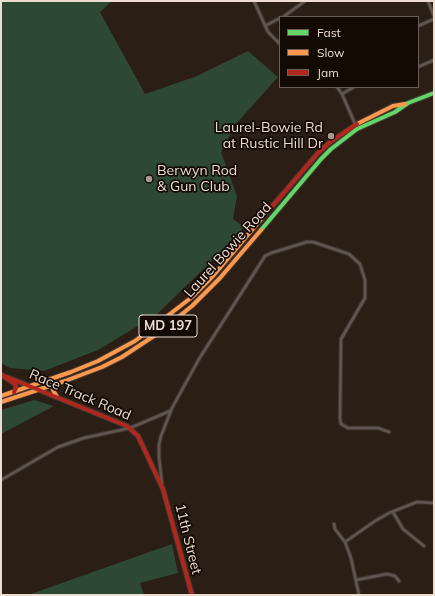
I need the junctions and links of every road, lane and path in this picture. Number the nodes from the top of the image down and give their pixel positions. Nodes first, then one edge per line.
1 (254, 1) edge
2 (305, 1) edge
3 (428, 1) edge
4 (284, 16) edge
5 (434, 16) edge
6 (279, 19) edge
7 (434, 19) edge
8 (265, 26) junction
9 (419, 26) edge
10 (279, 43) edge
11 (434, 60) edge
12 (419, 68) edge
13 (339, 88) edge
14 (352, 88) edge
15 (434, 93) edge
16 (342, 94) junction
17 (408, 104) junction
18 (355, 124) junction
19 (357, 129) junction
20 (266, 144) dead end
21 (242, 146) dead end
22 (2, 375) edge
23 (54, 385) junction
24 (30, 386) junction
25 (39, 390) junction
26 (13, 392) junction
27 (1, 396) edge
28 (57, 398) junction
29 (1, 402) edge
30 (170, 412) junction
31 (130, 428) junction
32 (389, 432) dead end
33 (1, 480) edge
34 (163, 488) junction
35 (434, 503) edge
36 (393, 512) junction
37 (334, 524) dead end
38 (345, 542) junction
39 (424, 546) dead end
40 (356, 580) junction
41 (399, 581) dead end
42 (192, 595) edge
43 (359, 595) edge

1 - 8 street
2 - 4 street
3 - 5 street
6 - 8 street
7 - 9 street
8 - 10 street
11 - 12 street
13 - 16 street
14 - 16 street
15 - 17 main road, Laurel Bowie Road / MD 197
16 - 18 street
17 - 18 main road, Laurel Bowie Road / MD 197
17 - 19 main road, Laurel Bowie Road / MD 197
18 - 19 street
18 - 24 main road, Laurel Bowie Road / MD 197
19 - 23 main road, Laurel Bowie Road / MD 197
20 - 21 street
22 - 24 main road, Race Track Road
22 - 26 main road
23 - 25 main road, Laurel Bowie Road / MD 197
23 - 28 main road
24 - 25 main road, Race Track Road
24 - 26 main road, Laurel Bowie Road / MD 197
25 - 28 main road, Race Track Road
25 - 29 main road, Laurel Bowie Road / MD 197
26 - 27 main road, Laurel Bowie Road / MD 197
28 - 31 main road, Race Track Road
30 - 31 street
30 - 32 street
30 - 34 street
31 - 33 street
31 - 34 main road, Race Track Road
34 - 42 main road, 11th Street
35 - 36 street
36 - 38 street
36 - 39 street
37 - 38 street
38 - 40 street
40 - 41 street
40 - 43 street

